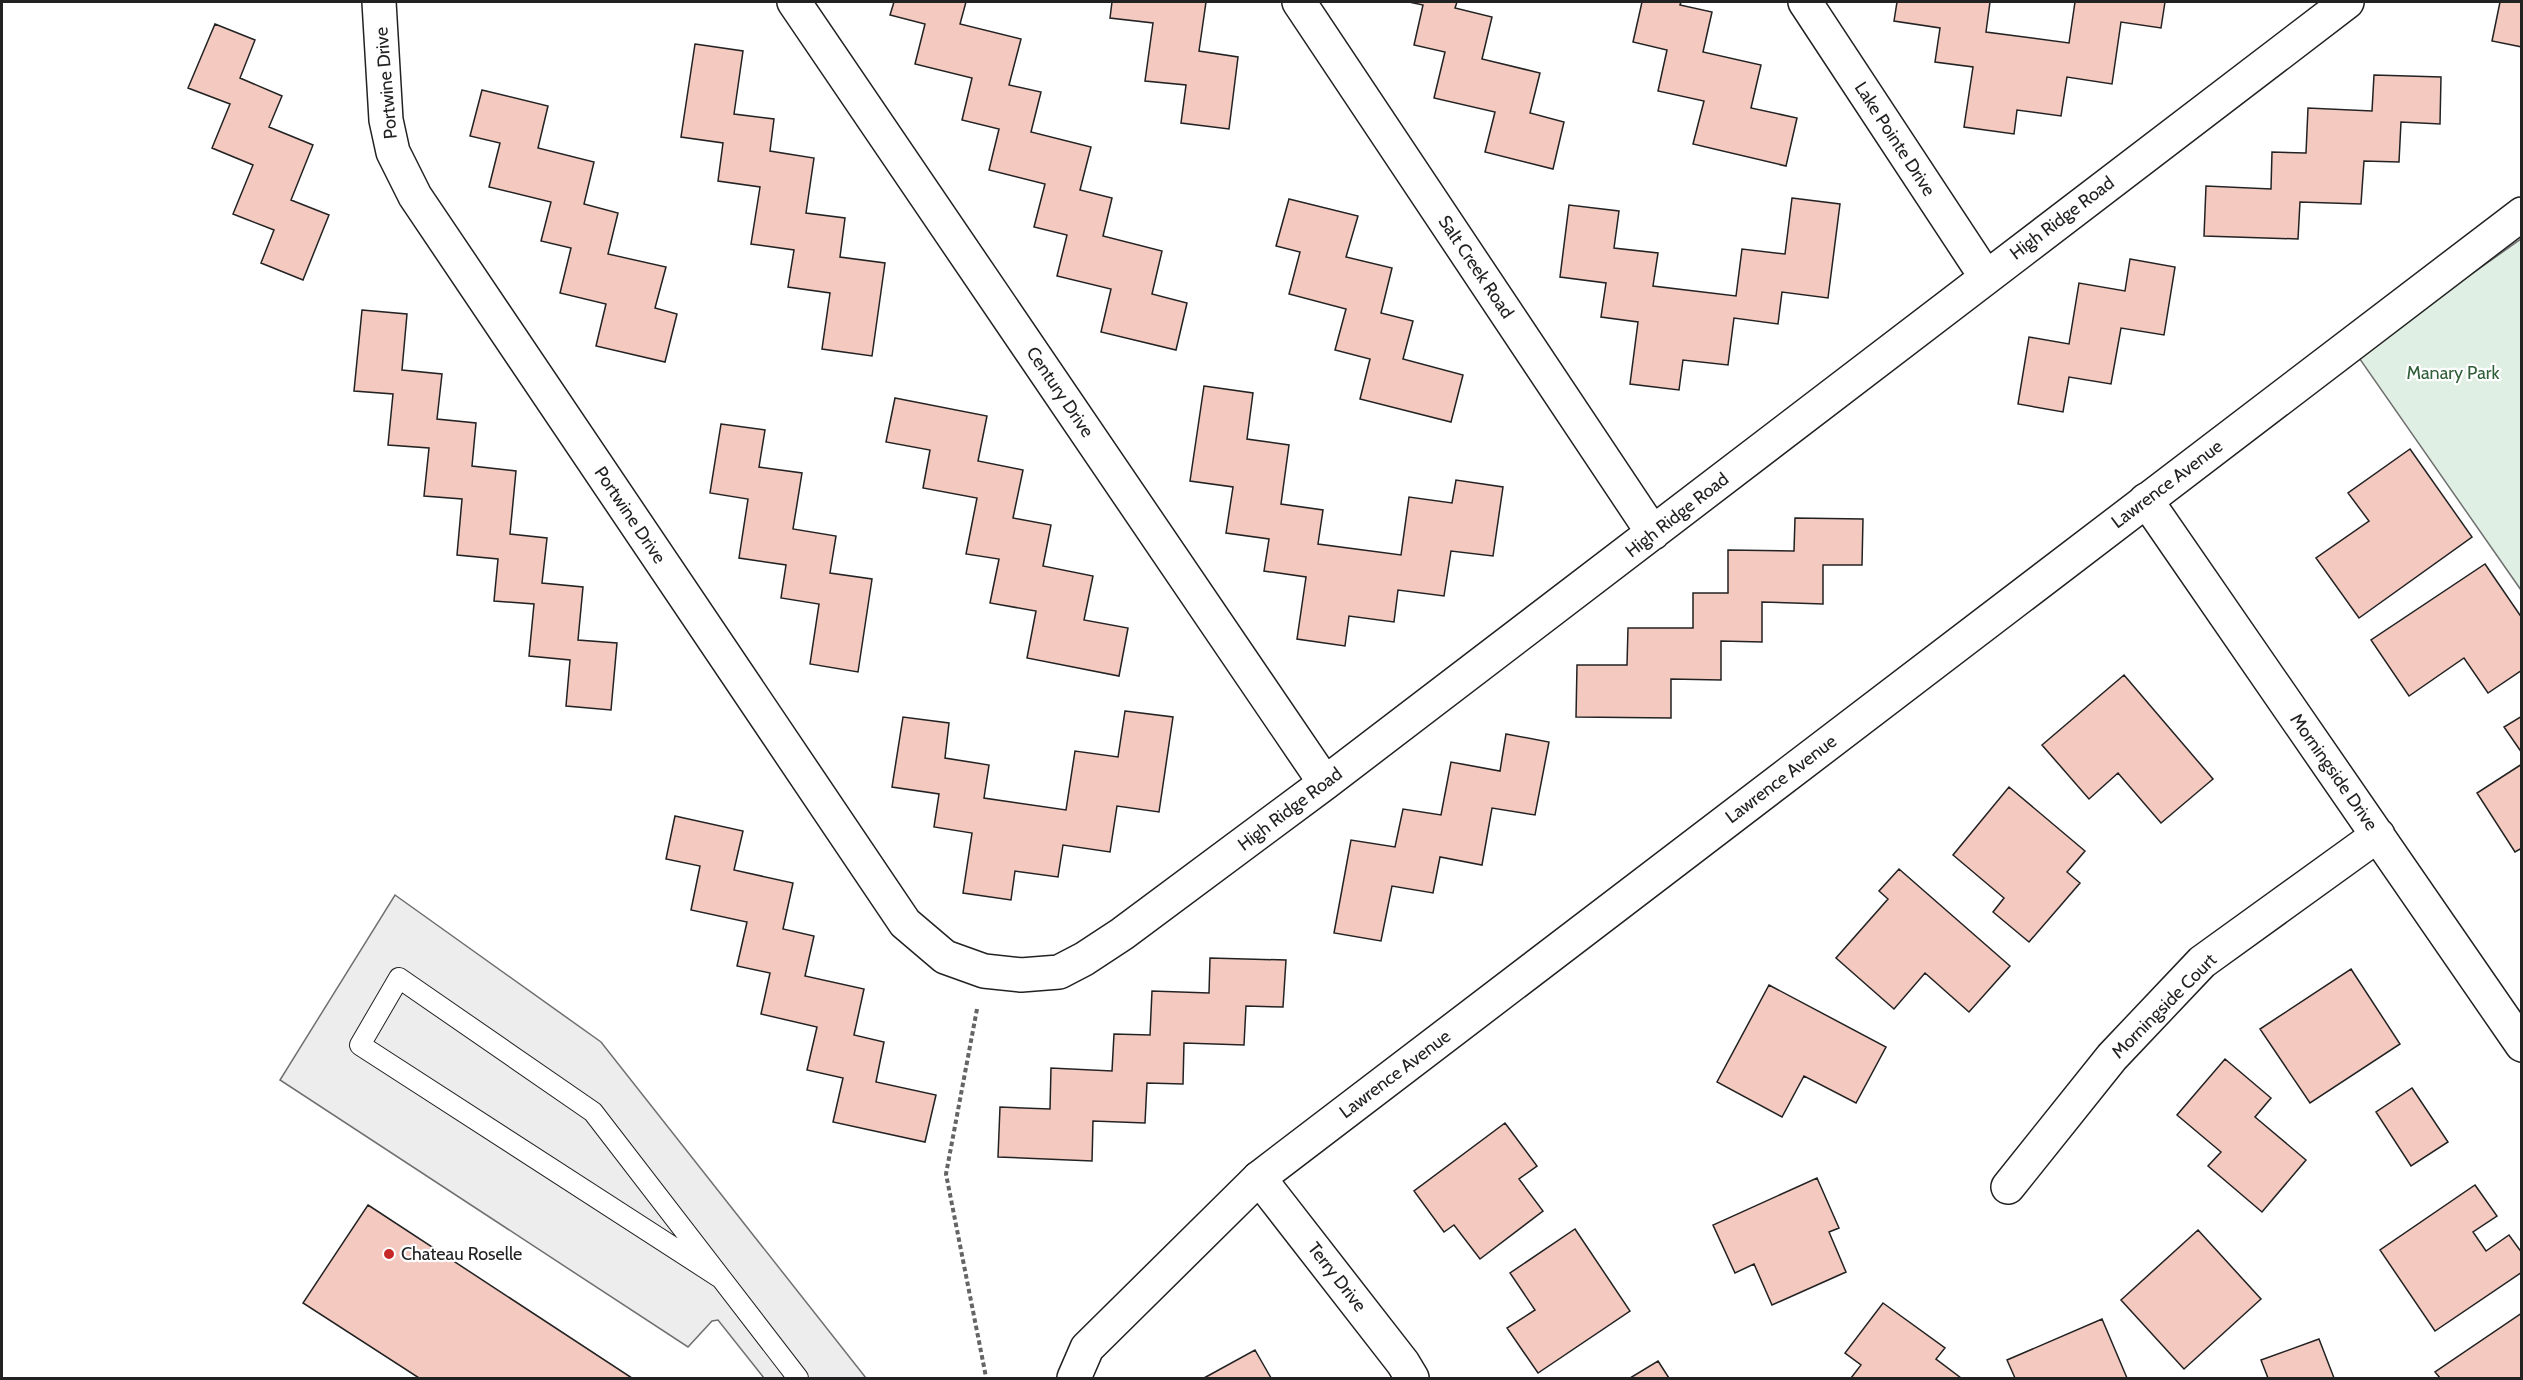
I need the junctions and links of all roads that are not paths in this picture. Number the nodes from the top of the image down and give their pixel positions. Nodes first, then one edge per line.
1 (379, 2) edge
2 (794, 2) edge
3 (1299, 2) edge
4 (1805, 2) edge
5 (2333, 6) edge
6 (2522, 213) edge
7 (1986, 277) junction
8 (2146, 500) junction
9 (1653, 533) junction
10 (1325, 783) junction
11 (2378, 835) junction
12 (984, 971) joint
13 (2522, 1045) edge
14 (1259, 1178) junction
15 (2008, 1187) dead end
16 (719, 1277) junction
17 (798, 1378) edge
18 (1074, 1378) edge
19 (1412, 1378) edge

1 - 12 street, Portwine Drive
2 - 10 street, Century Drive
3 - 9 street, Salt Creek Road
4 - 7 street, Lake Pointe Drive
5 - 7 street, High Ridge Road
6 - 8 street, Lawrence Avenue
7 - 9 street, High Ridge Road
8 - 11 street, Morningside Drive
8 - 14 street, Lawrence Avenue
9 - 10 street, High Ridge Road
10 - 12 street, High Ridge Road
11 - 13 street, Morningside Drive
11 - 15 street, Morningside Court
14 - 18 street, Lawrence Avenue
14 - 19 street, Terry Drive
16 - 16 lane
16 - 17 lane

